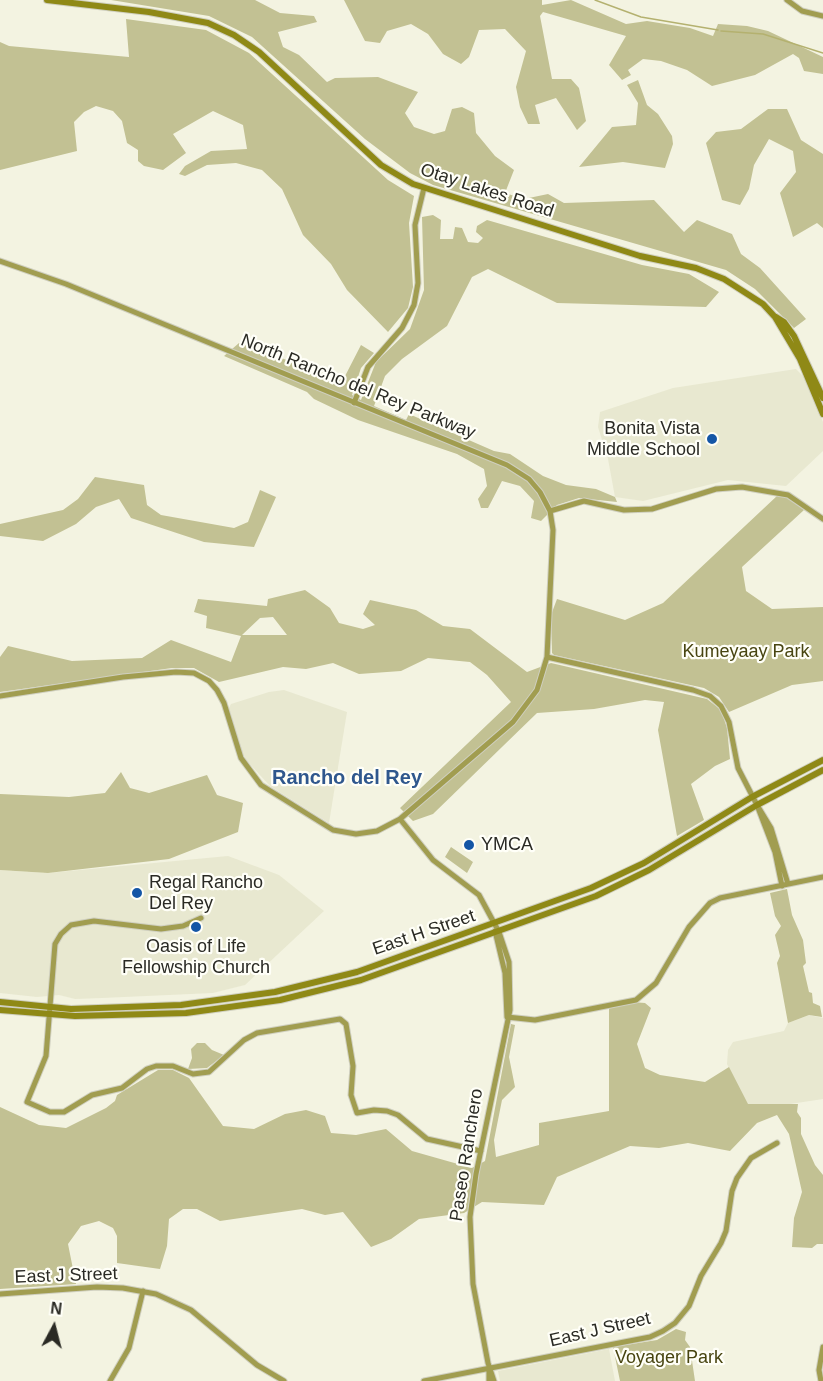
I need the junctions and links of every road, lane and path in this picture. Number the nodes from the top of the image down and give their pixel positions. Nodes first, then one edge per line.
1 (47, 0) edge
2 (787, 0) edge
3 (823, 16) edge
4 (424, 188) junction
5 (0, 261) edge
6 (775, 317) junction
7 (823, 398) edge
8 (354, 403) junction
9 (823, 414) edge
10 (550, 511) junction
11 (823, 519) edge
12 (547, 657) junction
13 (0, 696) edge
14 (823, 760) edge
15 (823, 770) edge
16 (752, 797) junction
17 (757, 805) junction
18 (400, 819) junction
19 (823, 877) edge
20 (785, 885) junction
21 (201, 918) dead end
22 (495, 923) junction
23 (497, 933) junction
24 (0, 1002) edge
25 (0, 1010) edge
26 (49, 1012) junction
27 (507, 1017) junction
28 (777, 1143) dead end
29 (481, 1151) junction
30 (143, 1291) junction
31 (0, 1294) edge
32 (823, 1347) edge
33 (489, 1368) junction
34 (110, 1381) edge
35 (284, 1381) edge
36 (424, 1381) edge
37 (489, 1381) edge
38 (494, 1381) edge
39 (821, 1381) edge

1 - 4 main road, Otay Lakes Road
2 - 3 street
4 - 6 main road, Otay Lakes Road
4 - 8 street
5 - 8 street, North Rancho del Rey Parkway
6 - 7 main road, Otay Lakes Road
6 - 9 main road, Otay Lakes Road
8 - 10 street, North Rancho del Rey Parkway
10 - 11 street
10 - 12 street, North Rancho del Rey Parkway
12 - 16 street
12 - 18 street, North Rancho del Rey Parkway
13 - 18 street, North Rancho del Rey Parkway
14 - 16 main road, East H Street
15 - 17 main road, East H Street
16 - 17 street
16 - 22 main road, East H Street
17 - 20 street
17 - 23 main road, East H Street
18 - 22 street, Paseo Ranchero
19 - 20 street
20 - 27 street
21 - 26 street
22 - 23 street, Paseo Ranchero
22 - 26 main road, East H Street
23 - 26 main road, East H Street
23 - 27 street, Paseo Ranchero
24 - 26 main road, East H Street
25 - 26 main road, East H Street
26 - 29 street
27 - 29 street, Paseo Ranchero
28 - 33 street, East J Street
29 - 33 street, Paseo Ranchero
30 - 31 street, East J Street
30 - 34 street
30 - 35 street, East J Street
32 - 39 street
33 - 36 street, East J Street
33 - 37 street, Paseo Ranchero
33 - 38 street, Paseo Ranchero

